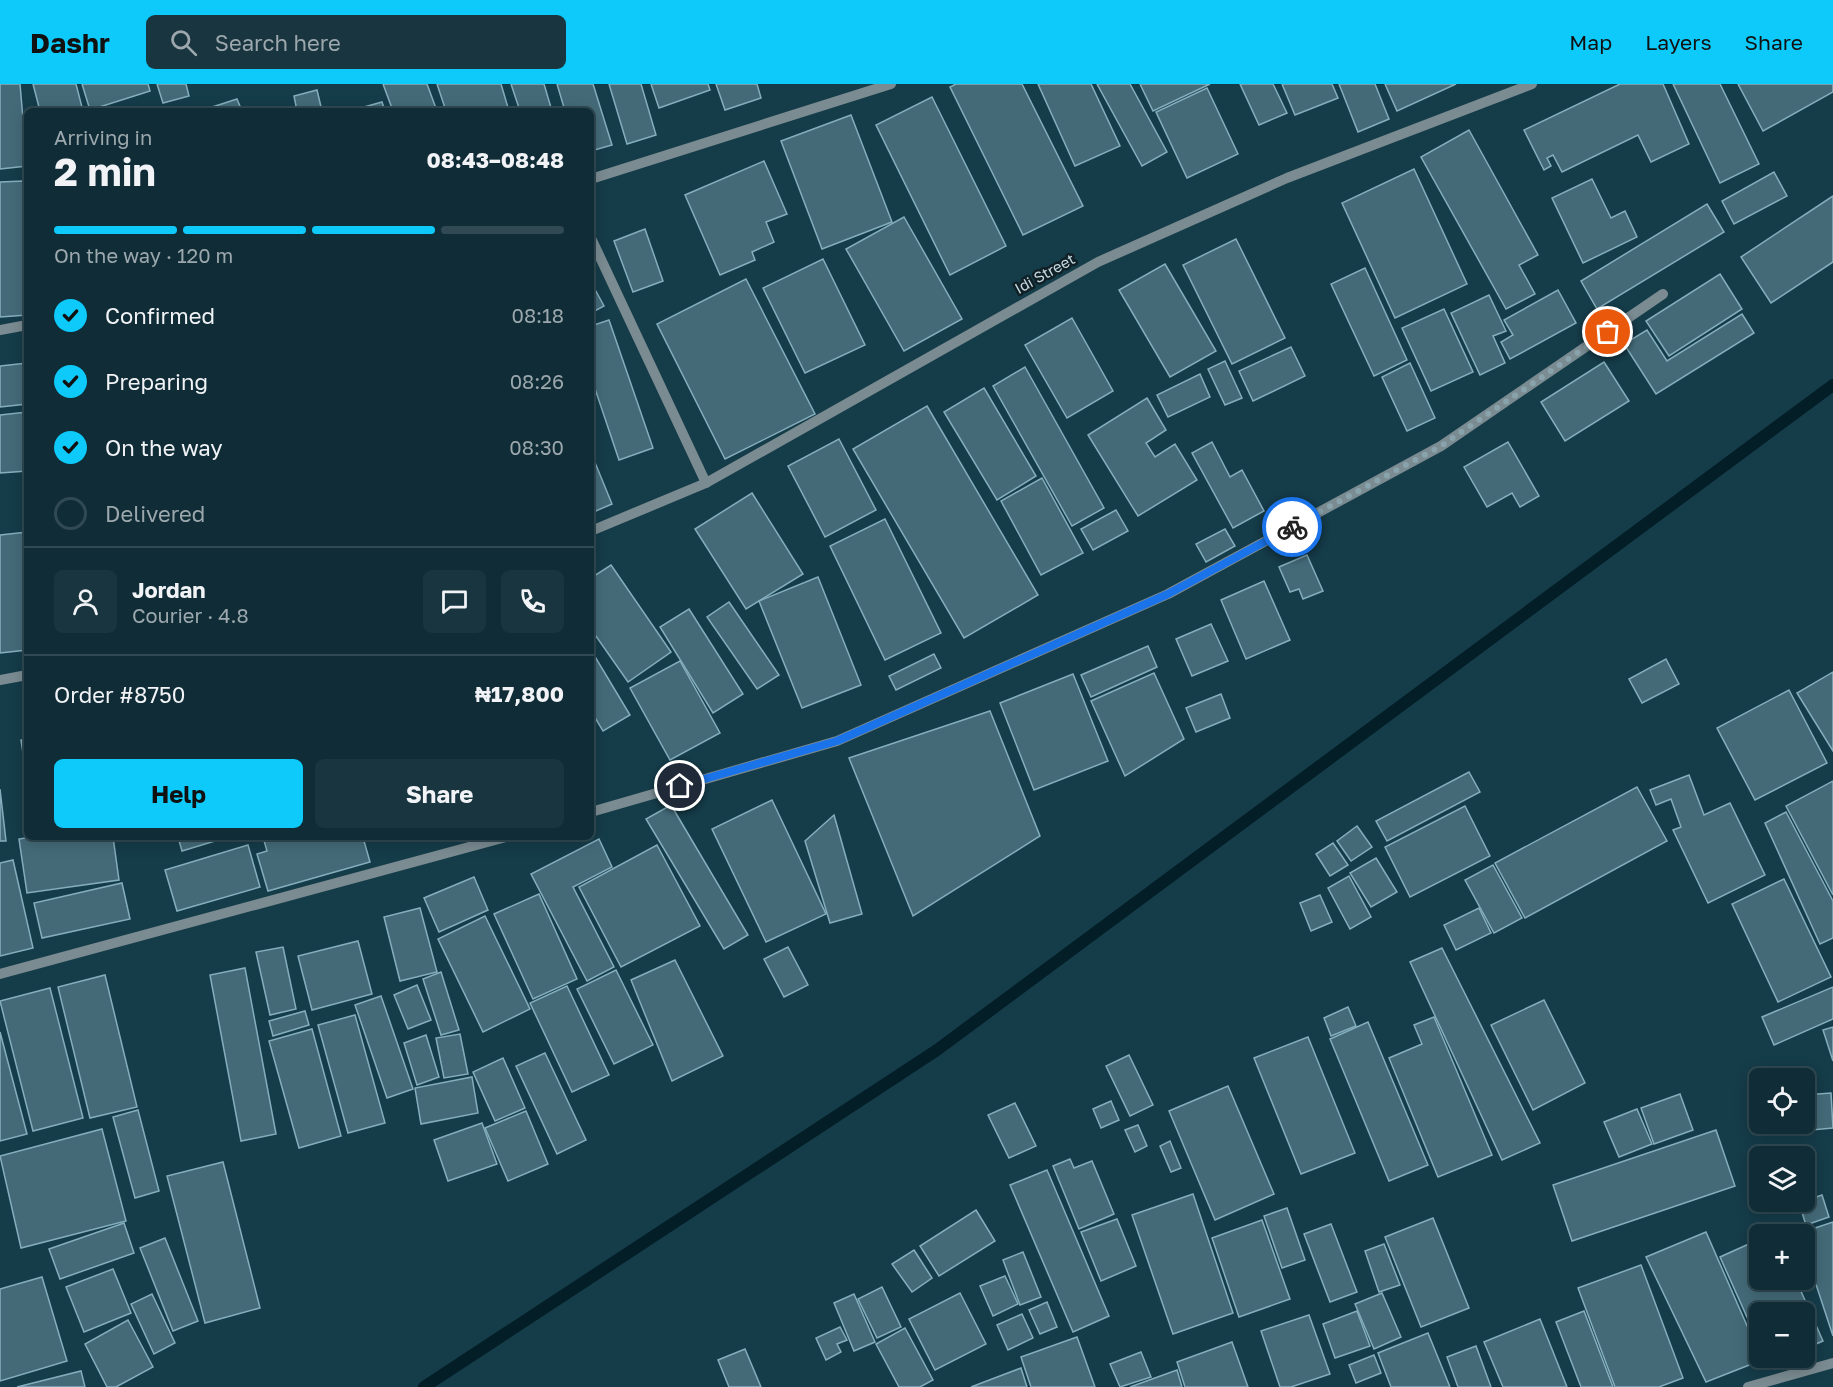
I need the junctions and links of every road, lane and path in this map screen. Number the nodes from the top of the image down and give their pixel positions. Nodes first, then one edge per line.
1 (891, 84) edge
2 (1532, 84) edge
3 (594, 178) edge
4 (594, 244) edge
5 (1663, 294) dead end
6 (24, 326) edge
7 (0, 330) edge
8 (705, 483) junction
9 (594, 530) edge
10 (24, 676) edge
11 (0, 680) edge
12 (594, 811) edge
13 (495, 840) edge
14 (0, 974) edge
15 (1833, 1363) edge
16 (1748, 1387) edge

1 - 3 street
2 - 8 street, Idi Street
4 - 8 street
5 - 12 street
6 - 7 street
8 - 9 street, Idi Street
10 - 11 street
13 - 14 street
15 - 16 street

